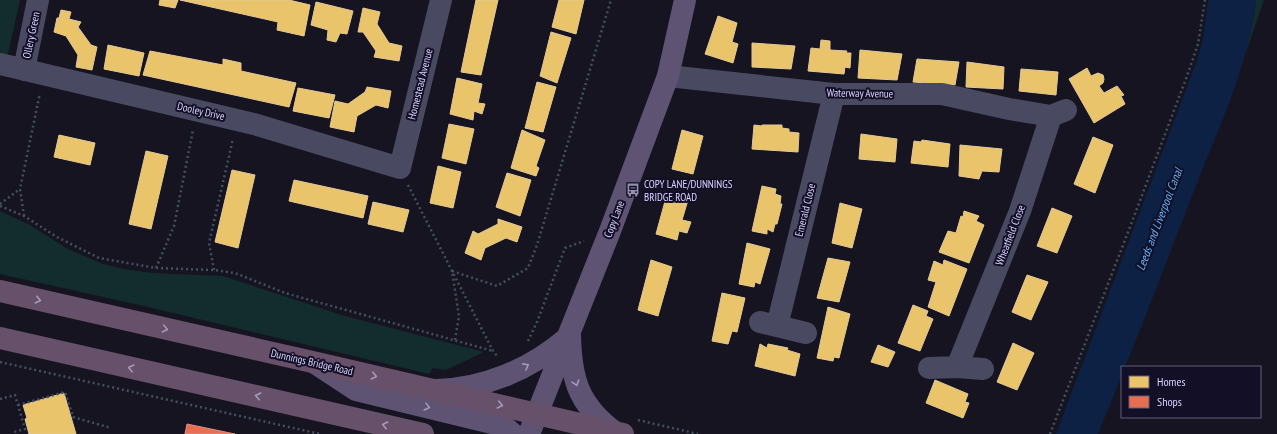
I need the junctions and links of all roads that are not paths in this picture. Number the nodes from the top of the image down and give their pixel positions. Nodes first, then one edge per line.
1 (38, 0) edge
2 (441, 0) edge
3 (684, 0) edge
4 (0, 64) edge
5 (24, 70) junction
6 (668, 76) junction
7 (834, 94) junction
8 (1058, 113) joint
9 (400, 168) joint
10 (0, 291) edge
11 (806, 333) dead end
12 (568, 335) junction
13 (0, 338) edge
14 (314, 362) junction
15 (957, 367) junction
16 (929, 368) dead end
17 (983, 369) dead end
18 (435, 390) junction
19 (537, 413) junction
20 (625, 429) edge
21 (423, 434) edge
22 (513, 434) edge
23 (529, 434) edge
24 (546, 434) edge

1 - 5 street, Ollery Green
2 - 9 street, Homestead Avenue
3 - 6 main road, Copy Lane
4 - 5 street, Dooley Drive
5 - 9 street, Dooley Drive
6 - 7 street, Waterway Avenue
6 - 12 main road, Copy Lane
7 - 8 street, Waterway Avenue
7 - 11 street, Emerald Close
8 - 15 street, Wheatfield Close
10 -> 14 highway, Dunnings Bridge Road
18 -> 12 main road
12 - 19 main road, Copy Lane
12 -> 20 main road
21 -> 13 highway
14 -> 18 highway, Dunnings Bridge Road
14 -> 22 main road
15 - 16 street
15 - 17 street
18 -> 19 highway, Dunnings Bridge Road
19 - 20 highway, Dunnings Bridge Road
19 - 23 main road, Copy Lane
19 - 24 main road

